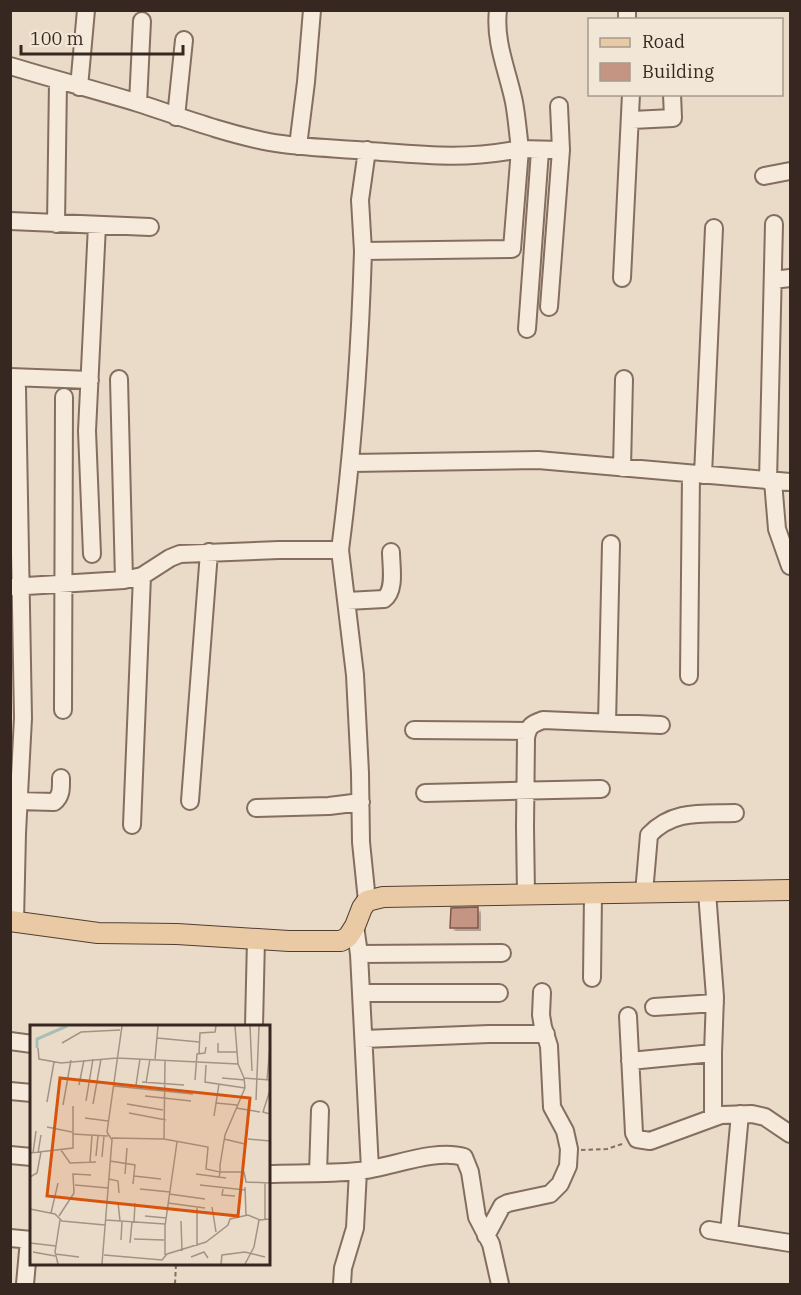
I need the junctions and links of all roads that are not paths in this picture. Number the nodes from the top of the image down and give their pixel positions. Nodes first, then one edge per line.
1 (86, 10) edge
2 (312, 10) edge
3 (498, 10) edge
4 (142, 21) dead end
5 (184, 39) dead end
6 (10, 66) edge
7 (58, 81) junction
8 (79, 87) junction
9 (631, 96) edge
10 (672, 96) edge
11 (138, 103) junction
12 (559, 106) dead end
13 (176, 117) junction
14 (632, 120) junction
15 (298, 146) junction
16 (520, 149) junction
17 (367, 150) junction
18 (540, 150) junction
19 (561, 150) junction
20 (790, 171) edge
21 (764, 176) dead end
22 (10, 221) edge
23 (56, 224) junction
24 (774, 224) dead end
25 (97, 225) junction
26 (150, 227) dead end
27 (714, 228) dead end
28 (363, 251) junction
29 (622, 278) dead end
30 (790, 278) edge
31 (773, 279) junction
32 (549, 307) dead end
33 (527, 329) dead end
34 (119, 379) dead end
35 (624, 379) dead end
36 (90, 380) junction
37 (14, 382) edge
38 (64, 397) dead end
39 (351, 464) junction
40 (622, 468) junction
41 (697, 475) junction
42 (771, 481) junction
43 (790, 482) edge
44 (611, 544) dead end
45 (340, 550) junction
46 (209, 552) junction
47 (391, 552) dead end
48 (92, 554) dead end
49 (790, 566) edge
50 (142, 576) junction
51 (124, 580) junction
52 (65, 583) junction
53 (15, 586) edge
54 (347, 600) junction
55 (689, 676) dead end
56 (63, 710) dead end
57 (607, 723) junction
58 (661, 725) dead end
59 (414, 730) dead end
60 (527, 731) junction
61 (61, 778) dead end
62 (601, 789) dead end
63 (525, 791) junction
64 (425, 793) dead end
65 (18, 801) junction
66 (190, 801) dead end
67 (361, 802) junction
68 (256, 808) dead end
69 (735, 813) dead end
70 (132, 825) dead end
71 (790, 890) edge
72 (707, 892) junction
73 (644, 893) junction
74 (593, 894) junction
75 (526, 895) junction
76 (367, 902) junction
77 (13, 921) edge
78 (355, 926) junction
79 (256, 939) junction
80 (502, 953) dead end
81 (359, 954) junction
82 (592, 978) dead end
83 (542, 992) dead end
84 (362, 993) junction
85 (499, 993) dead end
86 (715, 1003) junction
87 (654, 1007) dead end
88 (628, 1016) dead end
89 (254, 1025) edge
90 (546, 1034) junction
91 (364, 1039) junction
92 (10, 1041) edge
93 (30, 1044) edge
94 (712, 1053) junction
95 (630, 1061) junction
96 (10, 1091) edge
97 (30, 1094) edge
98 (320, 1110) dead end
99 (740, 1114) junction
100 (713, 1117) junction
101 (790, 1134) edge
102 (10, 1155) edge
103 (30, 1157) edge
104 (364, 1170) junction
105 (318, 1173) junction
106 (270, 1174) edge
107 (709, 1230) dead end
108 (729, 1233) junction
109 (486, 1236) junction
110 (10, 1238) edge
111 (30, 1240) edge
112 (790, 1243) edge
113 (25, 1284) edge
114 (342, 1284) edge
115 (500, 1284) edge

1 - 8 street
2 - 15 street
3 - 16 street
4 - 11 street
5 - 13 street
6 - 7 street
7 - 8 street
7 - 23 street
8 - 11 street
9 - 14 street
10 - 14 street
11 - 13 street
12 - 19 street
13 - 15 street
14 - 29 street
15 - 17 street
16 - 17 street
16 - 18 street
16 - 28 street
17 - 28 street
18 - 19 street
18 - 33 street
19 - 32 street
20 - 21 street
22 - 23 street
23 - 25 street
24 - 31 street
25 - 26 street
25 - 36 street
27 - 41 street
28 - 39 street
30 - 31 street
31 - 42 street
34 - 51 street
35 - 40 street
36 - 37 street
36 - 48 street
37 - 53 street
38 - 52 street
39 - 40 street
39 - 45 street
40 - 41 street
41 - 42 street
41 - 55 street
42 - 43 street
42 - 49 street
44 - 57 street
45 - 46 street
45 - 54 street
46 - 50 street
46 - 66 street
47 - 54 street
50 - 51 street
50 - 70 street
51 - 52 street
52 - 53 street
52 - 56 street
53 - 65 street
54 - 67 street
57 - 58 street
57 - 60 street
59 - 60 street
60 - 63 street
61 - 65 street
62 - 63 street
63 - 64 street
63 - 75 street
65 - 77 street
67 - 68 street
67 - 76 street
69 - 73 street
71 - 72 main road
72 - 73 main road
72 - 86 street
73 - 74 main road
74 - 75 main road
74 - 82 street
75 - 76 main road
76 - 78 main road
77 - 79 main road
78 - 79 main road
78 - 81 street
79 - 89 street
80 - 81 street
81 - 84 street
83 - 90 street
84 - 85 street
84 - 91 street
86 - 87 street
86 - 94 street
88 - 95 street
90 - 91 street
90 - 109 street
91 - 104 street
92 - 93 street
94 - 95 street
94 - 100 street
95 - 100 street
96 - 97 street
98 - 105 street
99 - 100 street
99 - 101 street
99 - 108 street
102 - 103 street
104 - 105 street
104 - 109 street
104 - 114 street
105 - 106 street
107 - 108 street
108 - 112 street
109 - 115 street
110 - 111 street
111 - 113 street

